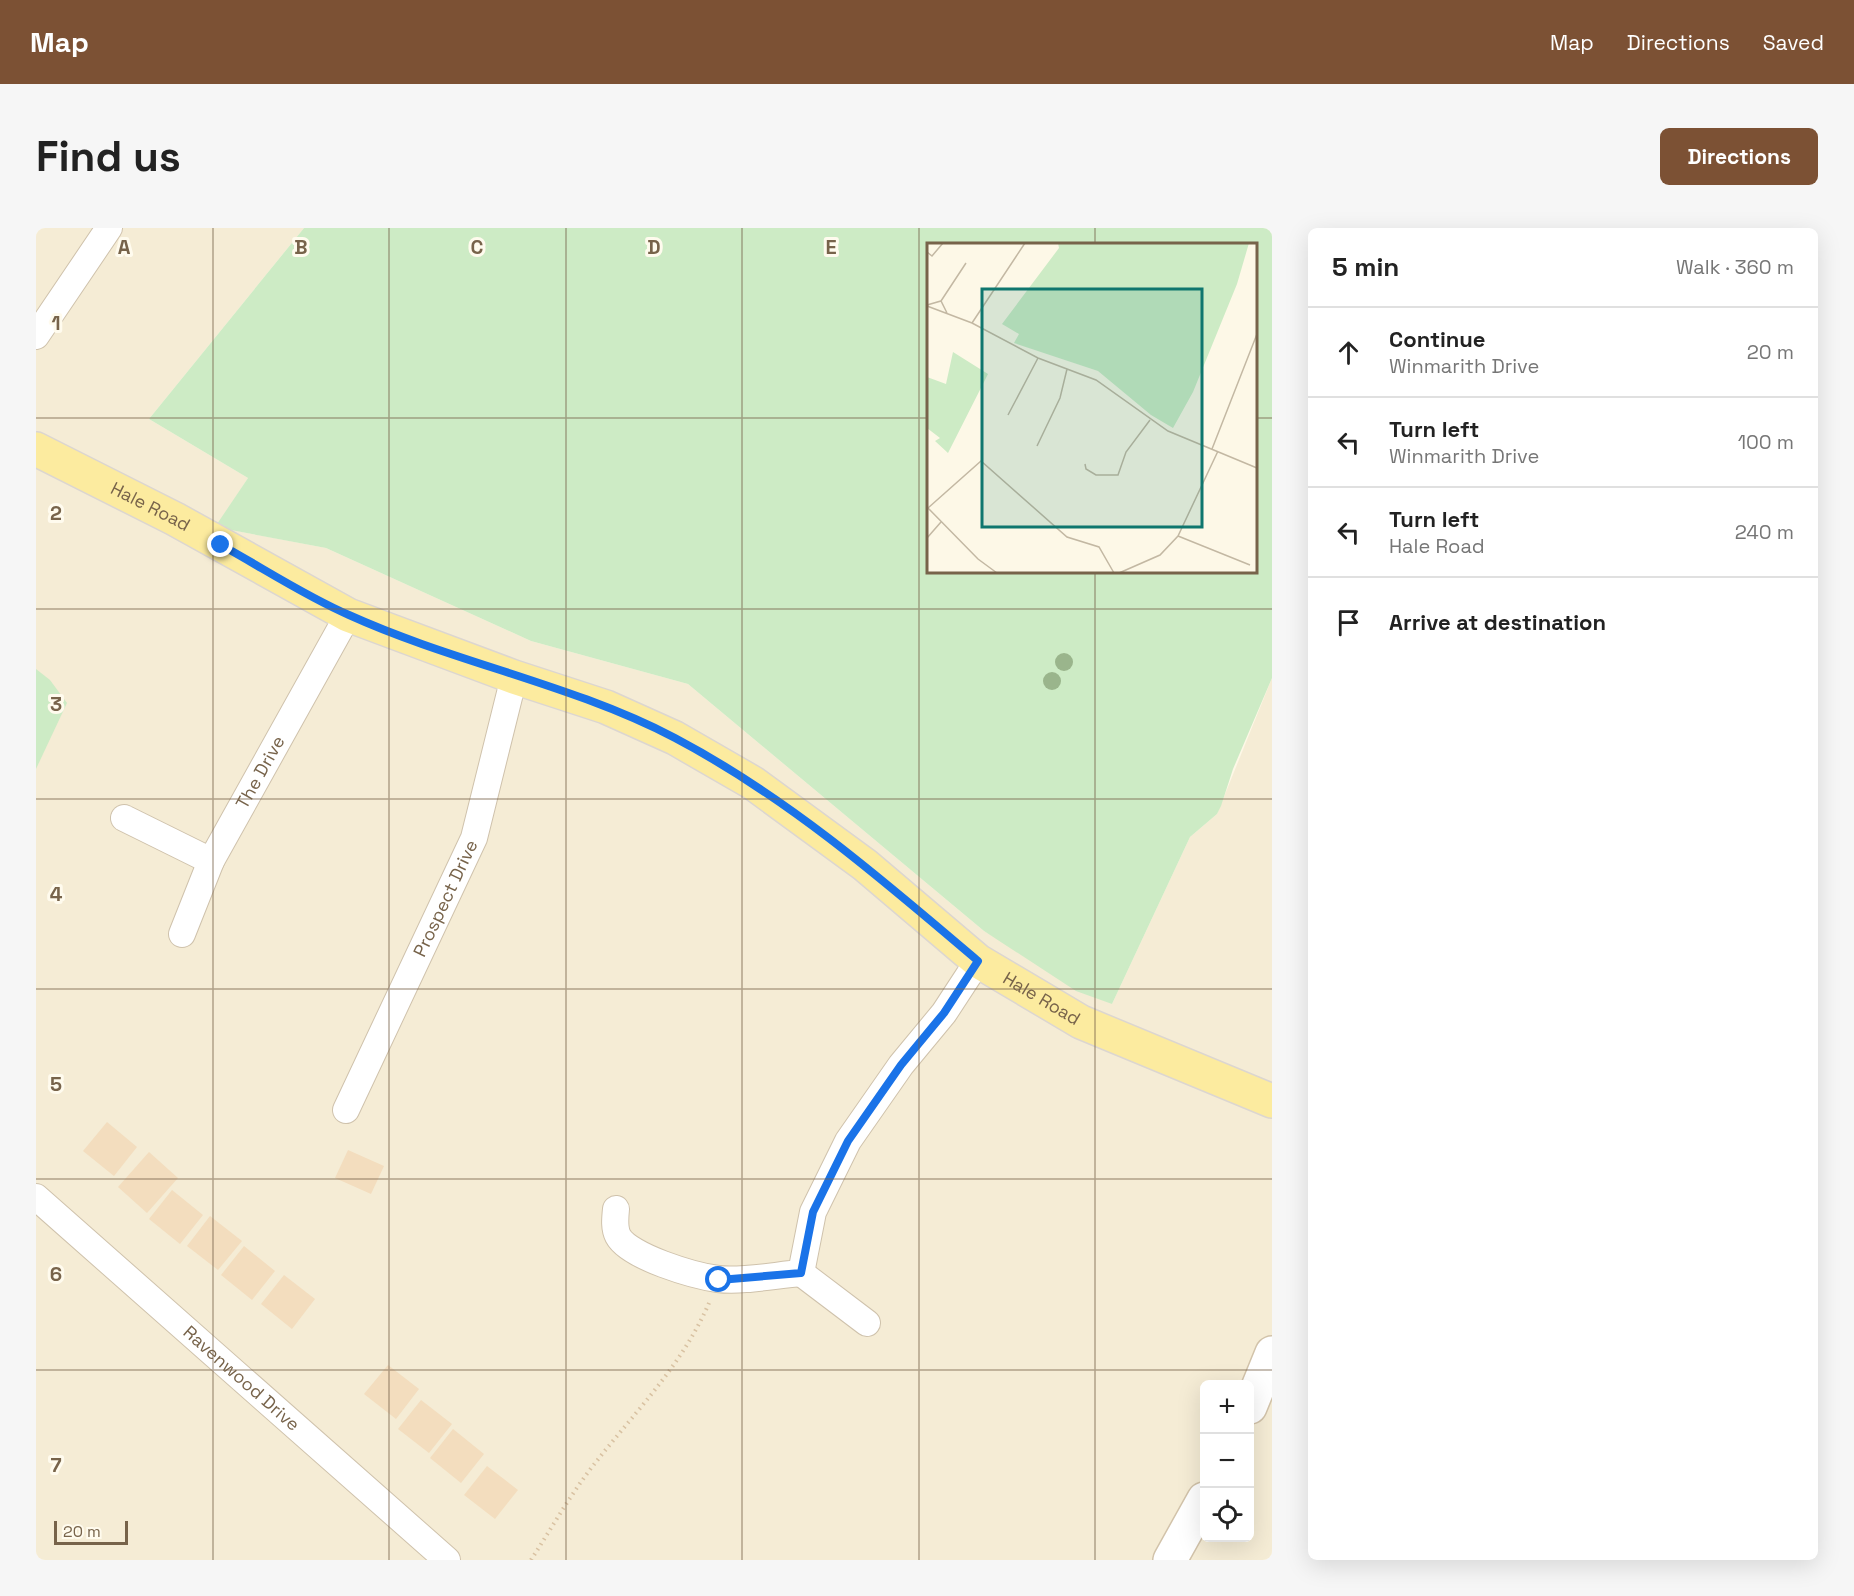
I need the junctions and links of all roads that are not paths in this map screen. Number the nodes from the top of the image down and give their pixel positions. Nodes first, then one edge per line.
1 (109, 228) edge
2 (36, 336) edge
3 (36, 449) edge
4 (348, 615) junction
5 (514, 676) junction
6 (124, 818) dead end
7 (211, 861) junction
8 (182, 934) dead end
9 (978, 961) junction
10 (1272, 1101) edge
11 (346, 1110) dead end
12 (36, 1197) edge
13 (616, 1209) dead end
14 (801, 1273) junction
15 (867, 1323) dead end
16 (1272, 1353) edge
17 (1254, 1397) edge
18 (1200, 1506) edge
19 (447, 1560) edge
20 (1170, 1560) edge

1 - 2 street
3 - 4 main road, Hale Road
4 - 5 main road, Hale Road
4 - 7 street, The Drive
5 - 9 main road, Hale Road
5 - 11 street, Prospect Drive
6 - 7 street
7 - 8 street, The Drive
9 - 10 main road, Hale Road
9 - 14 street
12 - 19 street, Ravenwood Drive
13 - 14 street
14 - 15 street
16 - 17 street
18 - 20 street

